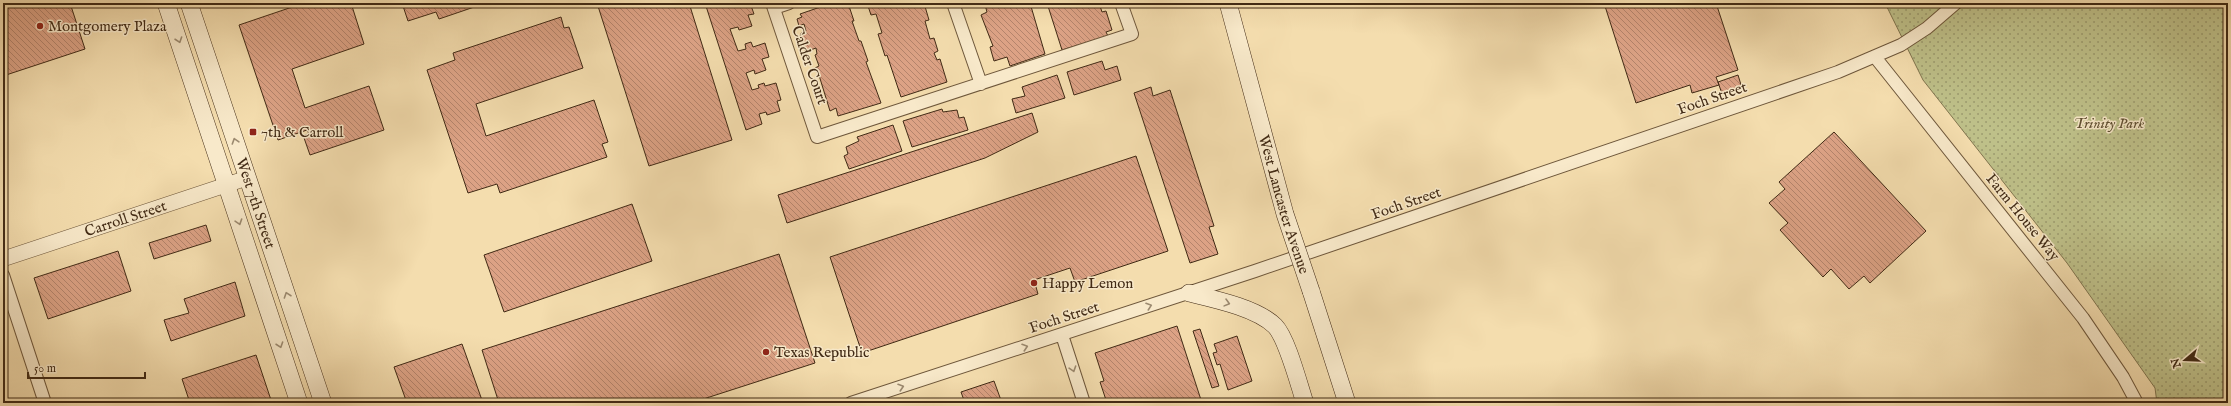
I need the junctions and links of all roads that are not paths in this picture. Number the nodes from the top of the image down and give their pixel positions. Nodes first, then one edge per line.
1 (166, 3) edge
2 (189, 3) edge
3 (789, 3) edge
4 (953, 3) edge
5 (1121, 3) edge
6 (1228, 3) edge
7 (1956, 3) edge
8 (773, 6) edge
9 (1875, 57) junction
10 (981, 84) junction
11 (247, 178) junction
12 (227, 184) junction
13 (3, 259) edge
14 (3, 275) edge
15 (1190, 293) junction
16 (1062, 335) junction
17 (45, 403) edge
18 (299, 403) edge
19 (323, 403) edge
20 (851, 403) edge
21 (1084, 403) edge
22 (1305, 403) edge
23 (1347, 403) edge
24 (2137, 403) edge

1 -> 12 main road, West 7th Street
11 -> 2 main road, West 7th Street
3 - 8 street
4 - 10 street
5 - 10 street
6 - 23 main road, West Lancaster Avenue, bridge
7 - 9 street, Foch Street
8 - 10 street, Calder Court
9 - 15 street, Foch Street
9 - 24 street, Farm House Way
11 - 12 street, Carroll Street
19 -> 11 main road, West 7th Street
12 - 13 street, Carroll Street
12 -> 18 main road, West 7th Street
14 - 17 street
16 -> 15 street, Foch Street
15 -> 22 main road
20 -> 16 street, Foch Street
16 -> 21 street

